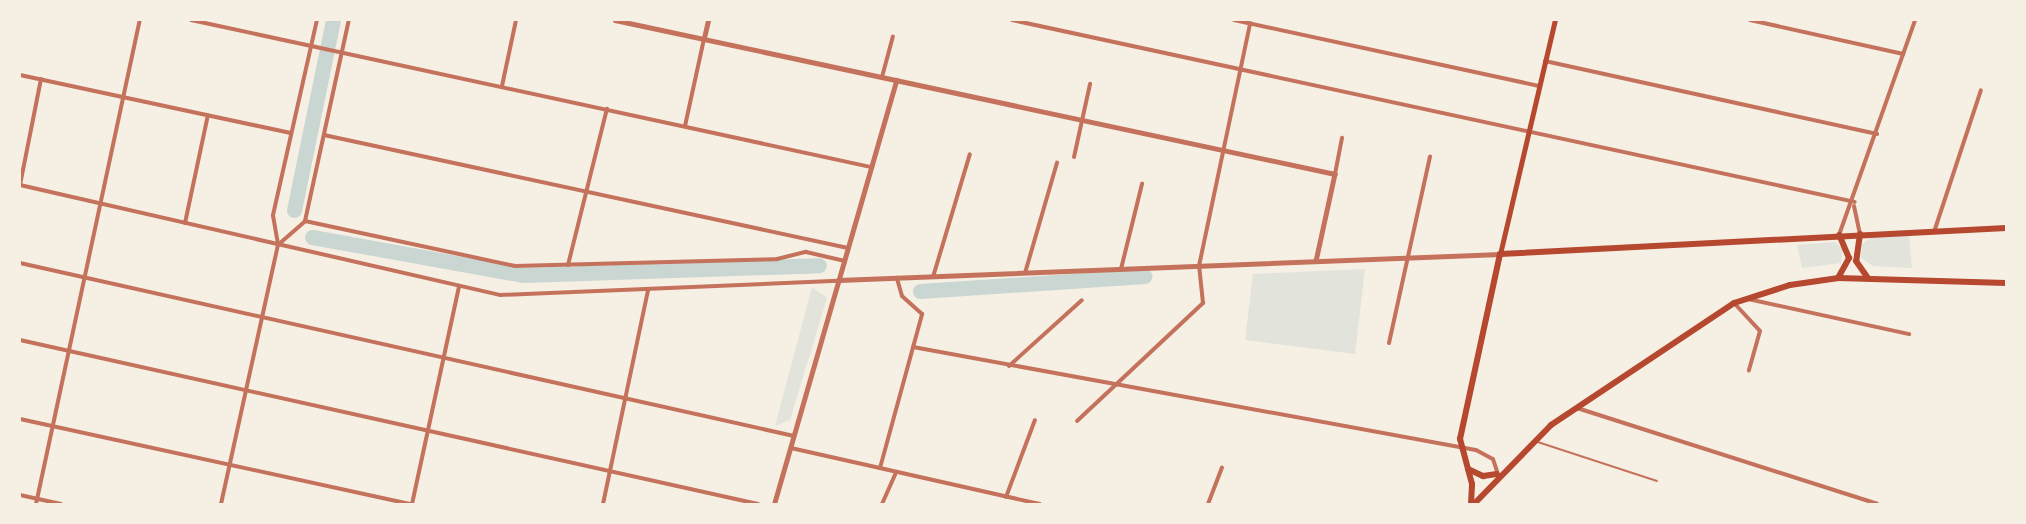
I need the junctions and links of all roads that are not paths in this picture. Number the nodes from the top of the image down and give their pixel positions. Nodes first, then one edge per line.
1 (140, 20) edge
2 (191, 20) edge
3 (317, 20) edge
4 (349, 20) edge
5 (516, 20) edge
6 (615, 20) edge
7 (708, 20) edge
8 (1012, 20) edge
9 (1234, 20) edge
10 (1555, 20) edge
11 (1750, 20) edge
12 (1915, 20) edge
13 (1250, 23) junction
14 (893, 36) dead end
15 (704, 38) junction
16 (311, 45) junction
17 (342, 51) junction
18 (1904, 54) junction
19 (1545, 61) junction
20 (1241, 69) junction
21 (20, 75) edge
22 (882, 77) junction
23 (41, 80) junction
24 (896, 80) junction
25 (1090, 84) dead end
26 (502, 86) junction
27 (1539, 86) junction
28 (1981, 90) dead end
29 (123, 97) junction
30 (607, 109) junction
31 (208, 116) junction
32 (1082, 120) junction
33 (686, 126) junction
34 (1529, 130) junction
35 (291, 134) junction
36 (1877, 134) junction
37 (324, 135) junction
38 (1342, 138) dead end
39 (1223, 150) junction
40 (970, 154) dead end
41 (1430, 156) dead end
42 (1074, 157) dead end
43 (1057, 163) dead end
44 (872, 167) junction
45 (1335, 174) junction
46 (1142, 184) dead end
47 (20, 185) edge
48 (586, 192) junction
49 (1854, 202) junction
50 (101, 203) junction
51 (305, 221) junction
52 (185, 223) junction
53 (2007, 228) edge
54 (1935, 229) junction
55 (1860, 234) junction
56 (1839, 235) junction
57 (278, 244) junction
58 (848, 248) junction
59 (1500, 254) junction
60 (1408, 257) junction
61 (845, 261) junction
62 (1316, 261) junction
63 (20, 263) edge
64 (568, 265) junction
65 (1199, 266) junction
66 (1121, 269) junction
67 (1025, 273) junction
68 (933, 277) junction
69 (85, 278) junction
70 (897, 278) junction
71 (1838, 278) junction
72 (1868, 278) junction
73 (839, 280) junction
74 (2006, 284) edge
75 (459, 286) junction
76 (648, 290) junction
77 (1744, 299) junction
78 (1082, 300) dead end
79 (1734, 303) junction
80 (262, 317) junction
81 (1909, 334) dead end
82 (20, 340) edge
83 (1389, 343) dead end
84 (913, 347) junction
85 (69, 351) junction
86 (444, 358) junction
87 (1009, 367) junction
88 (1749, 370) dead end
89 (1120, 382) junction
90 (246, 391) junction
91 (625, 398) junction
92 (1574, 407) junction
93 (20, 419) edge
94 (1035, 420) dead end
95 (1077, 421) dead end
96 (53, 426) junction
97 (428, 431) junction
98 (795, 436) junction
99 (1531, 440) junction
100 (791, 448) junction
101 (1460, 448) junction
102 (230, 465) junction
103 (880, 468) junction
104 (1222, 468) dead end
105 (1467, 468) junction
106 (610, 472) junction
107 (896, 472) junction
108 (1498, 474) junction
109 (1658, 481) dead end
110 (20, 495) edge
111 (1006, 497) junction
112 (36, 502) edge
113 (61, 504) edge
114 (221, 504) edge
115 (411, 504) edge
116 (603, 504) edge
117 (758, 504) edge
118 (774, 504) edge
119 (882, 504) edge
120 (1040, 504) edge
121 (1208, 504) edge
122 (1473, 504) edge
123 (1877, 504) edge

1 - 29 street
2 - 16 street
3 - 16 street
4 - 17 street
5 - 26 street
6 - 15 street
7 - 15 street
8 - 20 street
9 - 13 street
10 - 19 main road
11 - 18 street
12 - 18 street
13 - 20 street
13 - 27 street
14 - 22 street
15 - 22 street
15 - 33 street
16 - 17 street
16 - 35 street
17 - 26 street
17 - 37 street
18 - 36 street
19 - 27 main road
19 - 36 street
20 - 34 street
20 - 39 street
21 - 23 street
22 - 24 street
23 - 29 street
23 - 47 street
24 - 32 street
24 - 44 street
25 - 32 street
26 - 30 street
27 - 34 main road
28 - 54 street
29 - 31 street
29 - 50 street
30 - 33 street
30 - 48 street
31 - 35 street
31 - 52 street
32 - 39 street
32 - 42 street
33 - 44 street
34 - 49 street
34 - 59 main road
35 - 57 street
36 - 49 street
37 - 48 street
37 - 51 street
38 - 45 street
39 - 45 street
39 - 65 street
40 - 68 street
41 - 60 street
43 - 67 street
44 - 58 street
45 - 62 street
46 - 66 street
47 - 50 street
48 - 58 street
48 - 64 street
49 - 55 street
49 - 56 street
50 - 52 street
50 - 69 street
51 - 57 street
51 - 64 street
52 - 57 street
53 - 54 main road
54 - 55 main road
55 - 56 main road
55 - 72 main road
56 - 59 main road
56 - 71 main road
57 - 75 street
57 - 80 street
58 - 61 street
59 - 60 street
59 - 101 main road
60 - 62 street
60 - 83 street
61 - 64 street
61 - 73 street
62 - 65 street
63 - 69 street
65 - 66 street
65 - 89 street
66 - 67 street
67 - 68 street
68 - 70 street
69 - 80 street
69 - 85 street
70 - 73 street
70 - 84 street
71 - 72 main road
71 - 77 main road
72 - 74 main road
73 - 76 street
73 - 98 street
75 - 76 street
75 - 86 street
76 - 91 street
77 - 79 main road
77 - 81 street
78 - 87 street
79 - 88 street
79 - 92 main road
80 - 86 street
80 - 90 street
82 - 85 street
84 - 87 street
84 - 103 street
85 - 90 street
85 - 96 street
86 - 91 street
86 - 97 street
87 - 89 street
89 - 95 street
89 - 101 street
90 - 97 street
90 - 102 street
91 - 98 street
91 - 106 street
92 - 99 main road
92 - 123 street
93 - 96 street
94 - 111 street
96 - 102 street
96 - 112 street
97 - 106 street
97 - 115 street
98 - 100 street
99 - 108 main road
99 - 109 lane
100 - 103 street
100 - 118 street
101 - 105 main road
101 - 108 street
102 - 114 street
102 - 115 street
103 - 107 street
104 - 121 street
105 - 108 main road
105 - 122 main road
106 - 116 street
106 - 117 street
107 - 111 street
107 - 119 street
108 - 122 main road
110 - 112 street
111 - 120 street
112 - 113 street

